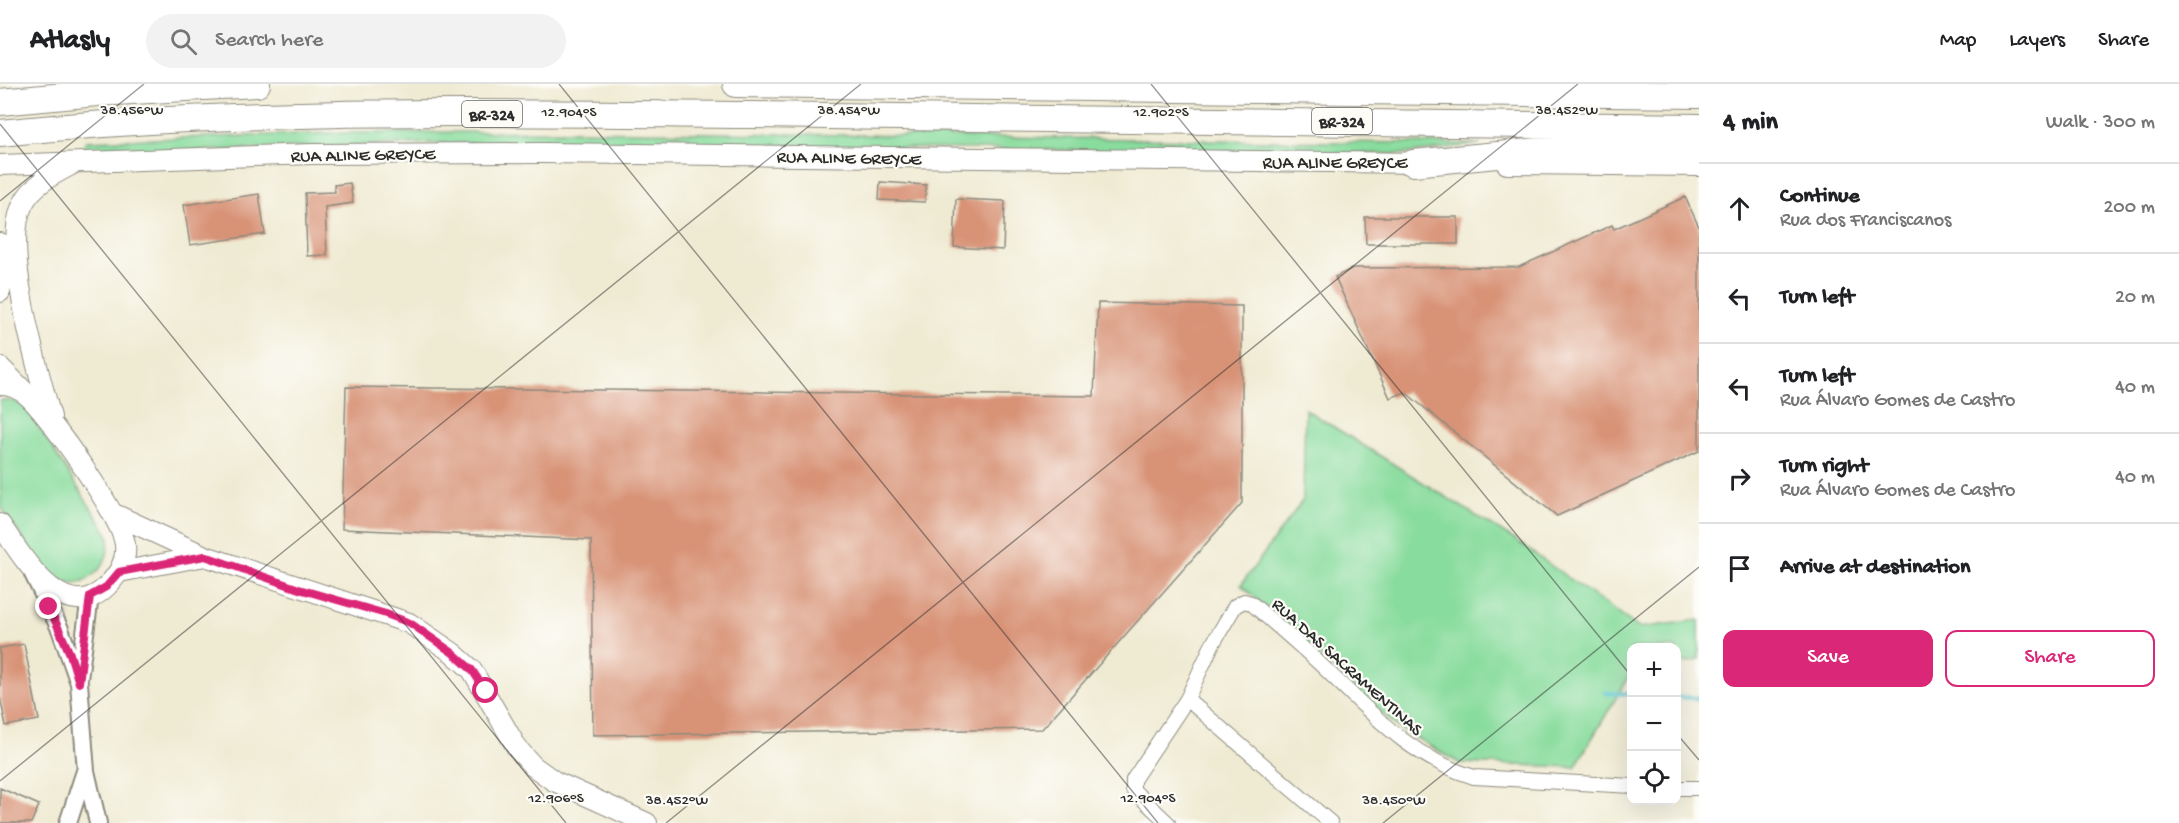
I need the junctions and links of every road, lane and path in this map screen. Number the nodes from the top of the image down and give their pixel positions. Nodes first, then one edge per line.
1 (257, 84) edge
2 (736, 84) edge
3 (1672, 84) edge
4 (1699, 88) edge
5 (1699, 95) edge
6 (0, 102) edge
7 (1699, 127) edge
8 (0, 133) edge
9 (1699, 143) edge
10 (77, 161) junction
11 (1413, 163) junction
12 (0, 165) edge
13 (1699, 166) edge
14 (0, 243) edge
15 (0, 292) edge
16 (0, 367) edge
17 (0, 385) edge
18 (27, 395) junction
19 (53, 425) junction
20 (112, 513) junction
21 (0, 524) edge
22 (205, 556) junction
23 (29, 565) junction
24 (119, 572) junction
25 (90, 596) junction
26 (79, 683) junction
27 (1187, 699) junction
28 (86, 771) junction
29 (1627, 786) edge
30 (1681, 788) edge
31 (1699, 788) edge
32 (68, 823) edge
33 (98, 823) edge
34 (647, 823) edge
35 (1168, 823) edge
36 (1331, 823) edge

1 - 6 highway
2 - 5 highway, BR-324
3 - 4 highway
7 - 8 highway, BR-324
9 - 11 highway
10 - 11 main road, RUA ALINE GREYCE
10 - 12 main road, RUA ALINE GREYCE
10 - 19 main road
11 - 13 main road, RUA ALINE GREYCE
14 - 15 main road
16 - 18 main road
17 - 18 main road
18 - 19 main road
19 - 20 main road
20 - 22 main road
20 - 24 main road
21 - 23 main road
22 - 24 main road
22 - 34 main road
23 - 25 main road
23 - 26 street
24 - 25 main road
25 - 26 street
26 - 28 street
27 - 29 street, RUA DAS SACRAMENTINAS
27 - 35 street, RUA DAS SACRAMENTINAS
27 - 36 street
28 - 32 street
28 - 33 street
30 - 31 street

